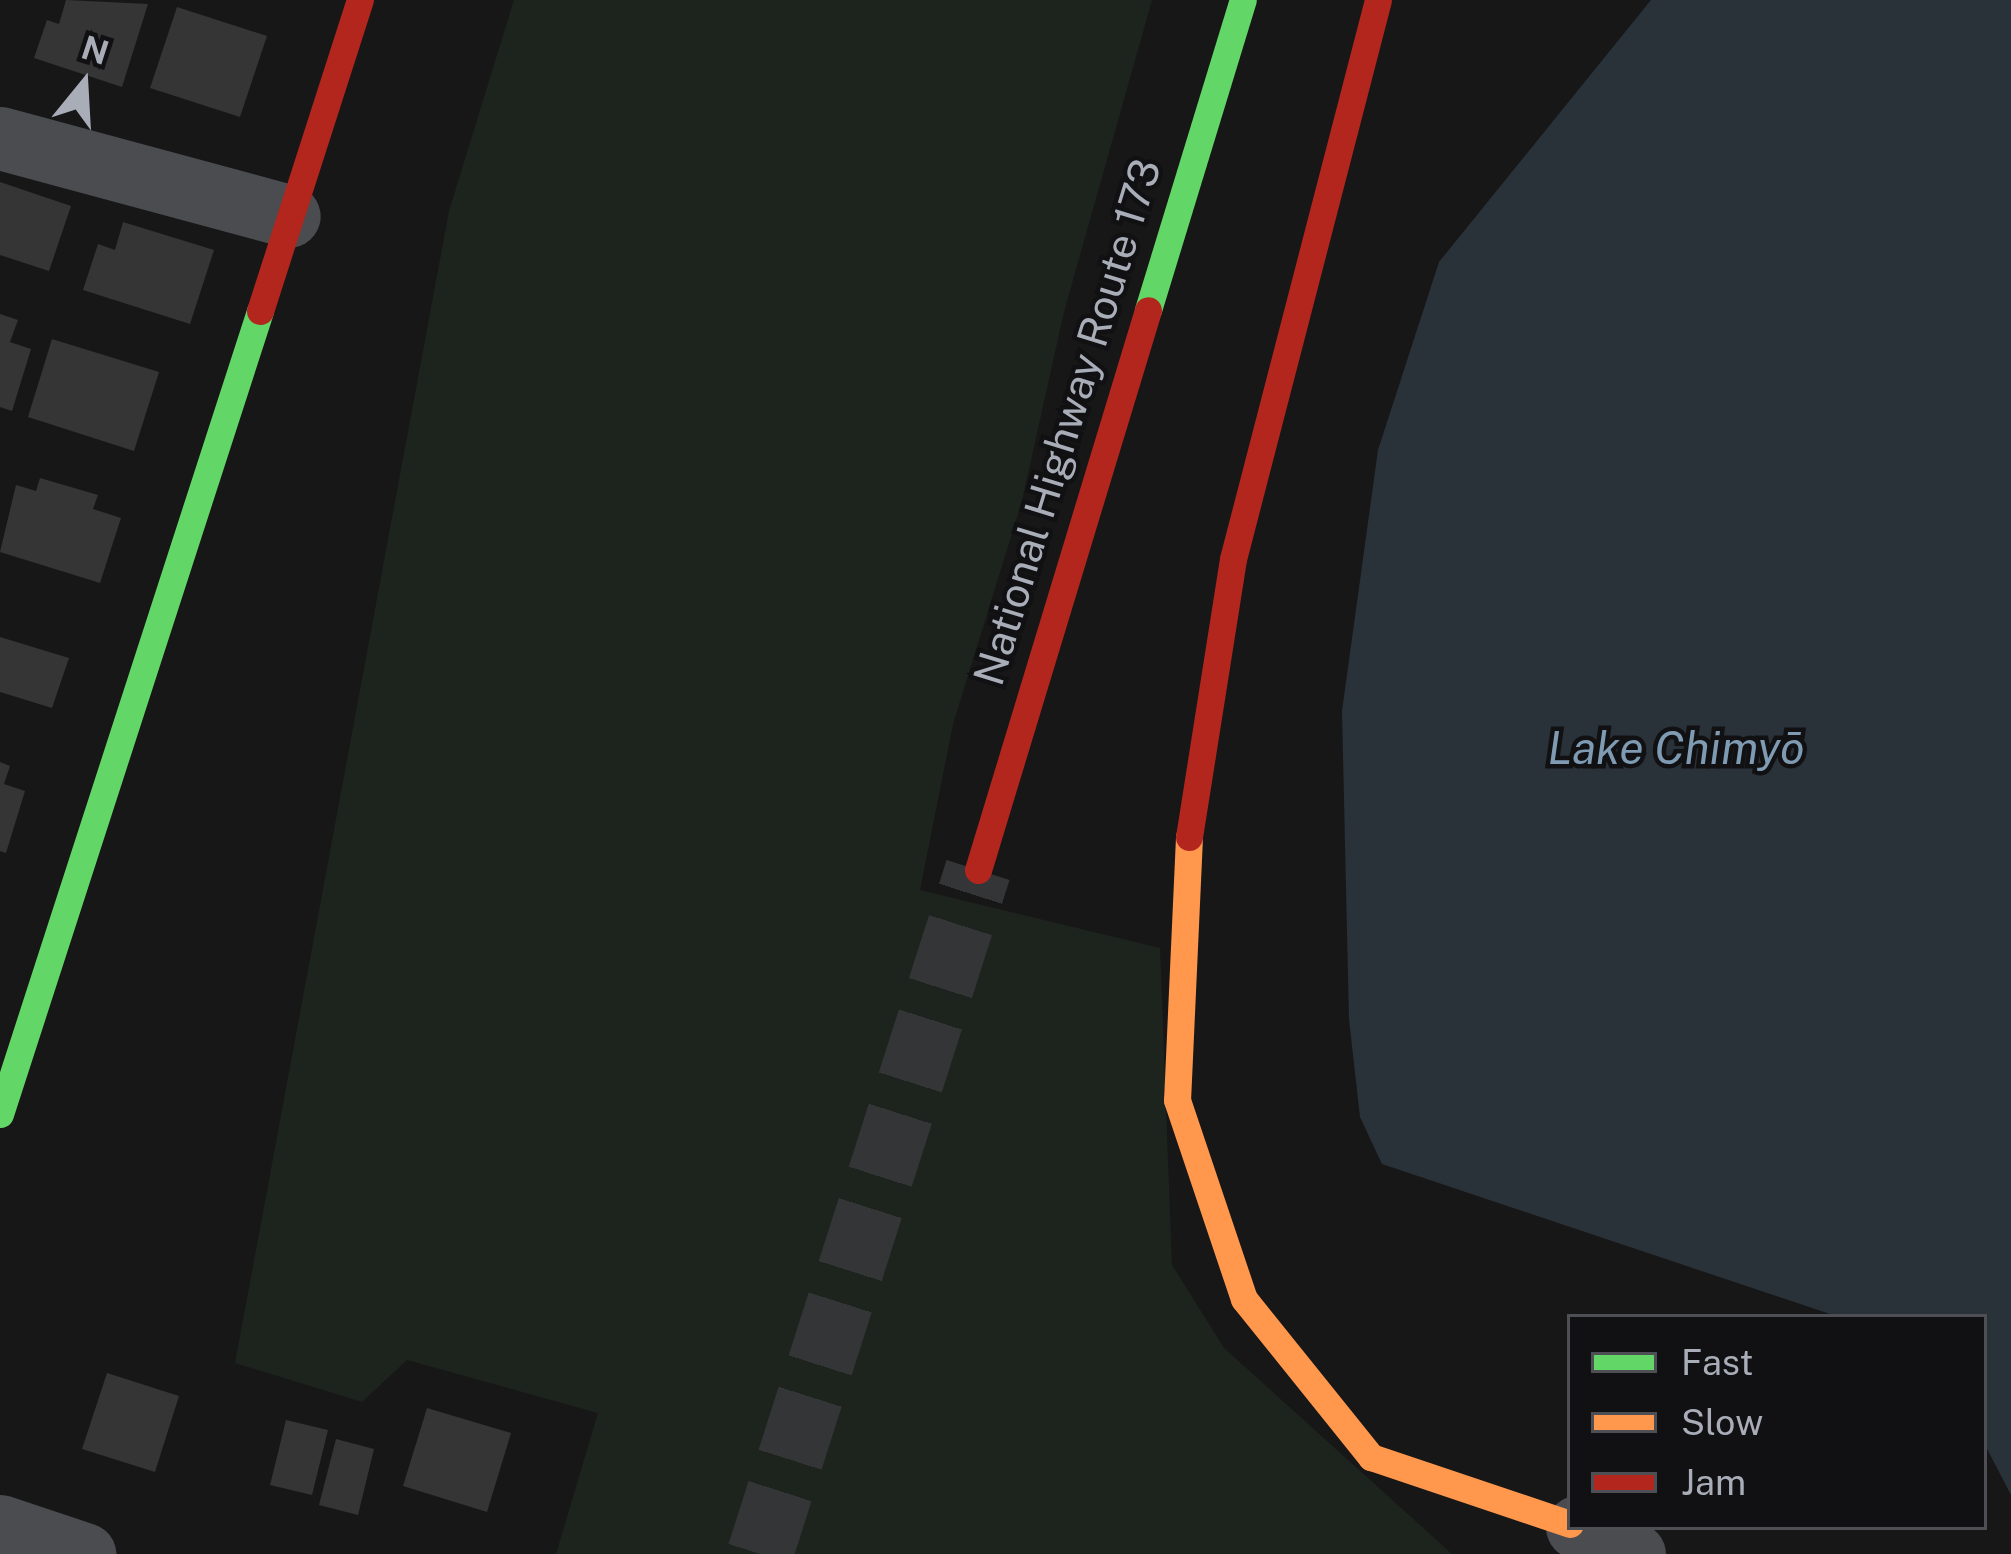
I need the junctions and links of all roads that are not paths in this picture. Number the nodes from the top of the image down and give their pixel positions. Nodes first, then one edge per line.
1 (360, 0) edge
2 (1243, 0) edge
3 (1378, 0) edge
4 (0, 138) edge
5 (289, 216) junction
6 (978, 870) tunnel mouth
7 (0, 1114) edge
8 (1567, 1524) edge
9 (0, 1526) edge
10 (1582, 1530) edge
11 (84, 1554) edge
12 (1634, 1554) edge

1 - 5 main road
2 - 6 main road, National Highway Route 173
3 - 8 main road
4 - 5 street
5 - 7 main road
9 - 11 street
10 - 12 street

